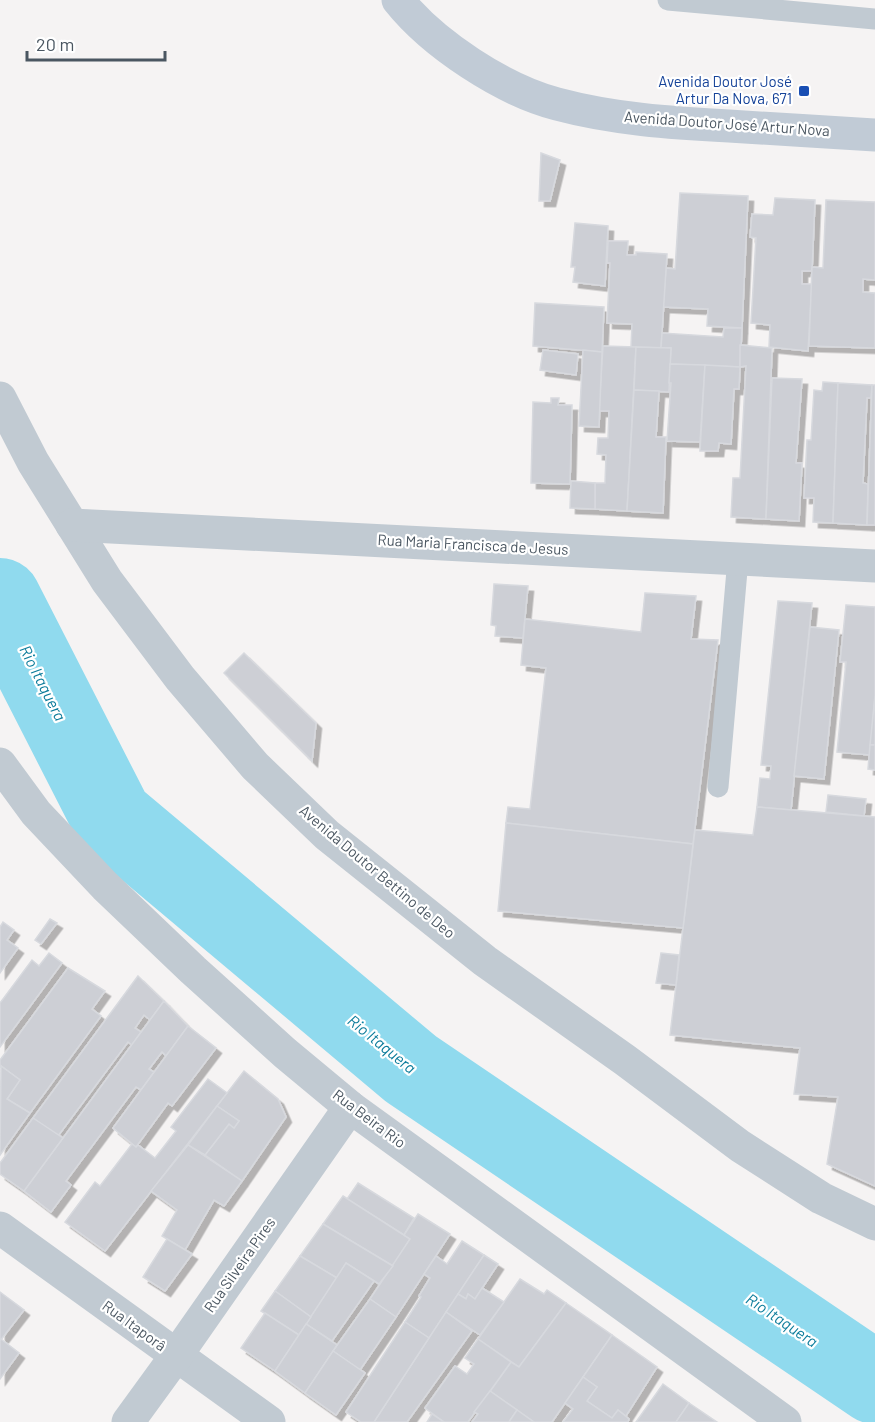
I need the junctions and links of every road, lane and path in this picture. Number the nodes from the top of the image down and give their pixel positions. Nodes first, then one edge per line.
1 (398, 0) edge
2 (668, 0) edge
3 (875, 19) edge
4 (875, 135) edge
5 (0, 398) edge
6 (72, 525) junction
7 (738, 559) junction
8 (875, 566) edge
9 (0, 764) edge
10 (718, 787) dead end
11 (350, 1107) junction
12 (875, 1224) edge
13 (0, 1228) edge
14 (176, 1356) junction
15 (128, 1422) edge
16 (268, 1422) edge
17 (785, 1422) edge

1 - 4 main road, Avenida Doutor José Artur Nova
2 - 3 lane
5 - 6 street, Avenida Doutor Bettino de Deo
6 - 7 street, Rua Maria Francisca de Jesus
6 - 12 street, Avenida Doutor Bettino de Deo
7 - 8 street, Rua Maria Francisca de Jesus
7 - 10 lane
9 - 11 street, Rua Beira Rio
11 - 14 street, Rua Silveira Pires
11 - 17 street, Rua Beira Rio
13 - 14 street, Rua Itaporâ
14 - 15 street, Rua Silveira Pires
14 - 16 street, Rua Itaporâ

